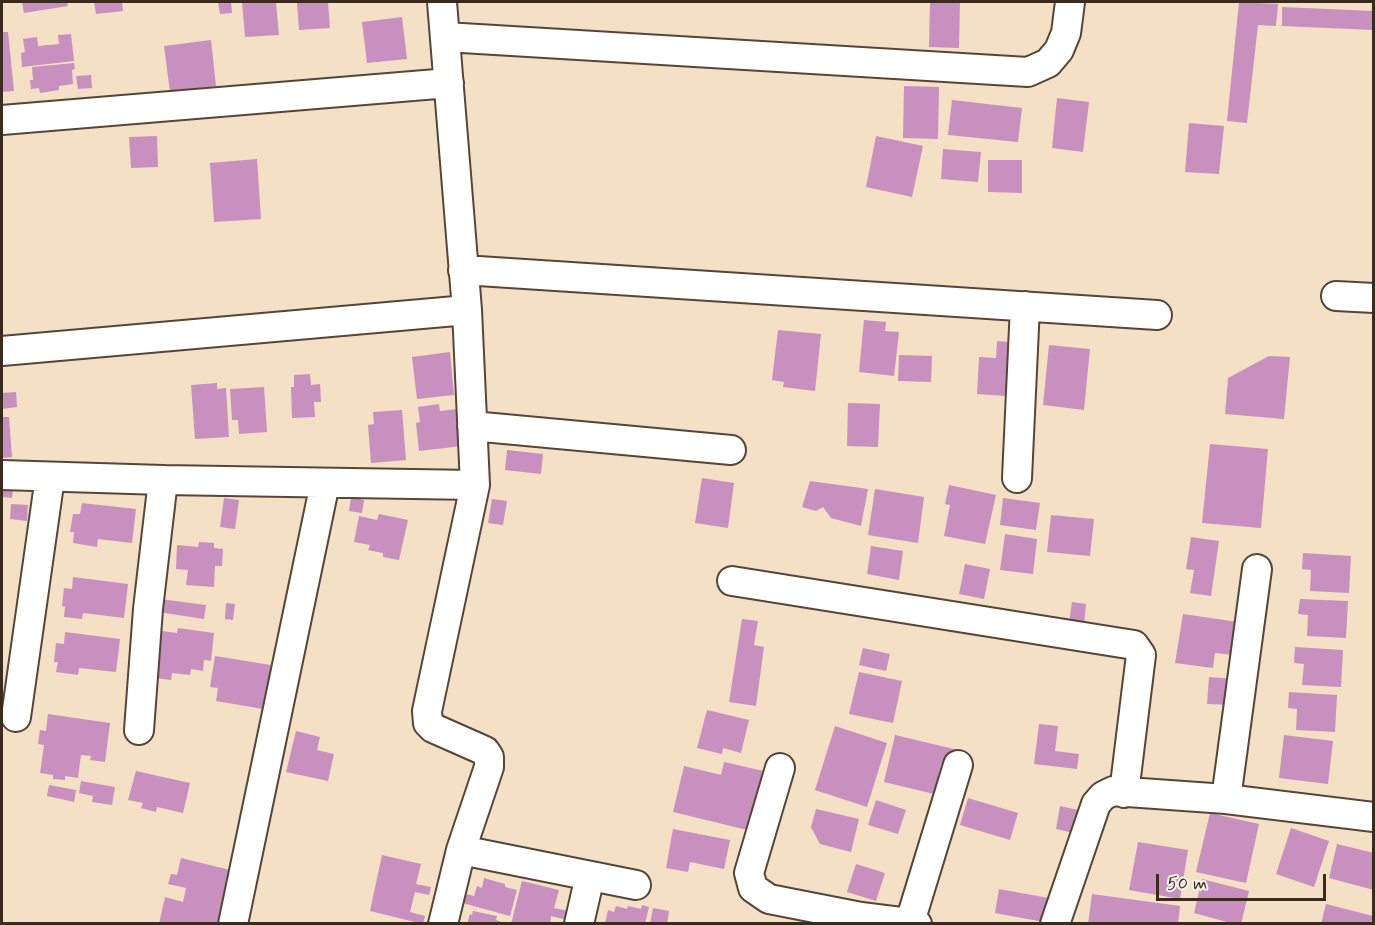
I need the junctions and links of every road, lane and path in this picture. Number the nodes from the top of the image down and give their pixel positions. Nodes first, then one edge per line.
1 (442, 2) edge
2 (1070, 2) edge
3 (445, 37) junction
4 (449, 83) junction
5 (2, 120) edge
6 (463, 270) junction
7 (1336, 296) dead end
8 (1374, 298) edge
9 (1025, 306) junction
10 (466, 310) junction
11 (1157, 315) dead end
12 (2, 351) edge
13 (472, 426) junction
14 (731, 450) dead end
15 (2, 475) edge
16 (50, 477) junction
17 (1017, 478) dead end
18 (163, 480) junction
19 (325, 483) junction
20 (475, 485) junction
21 (1257, 569) dead end
22 (732, 581) dead end
23 (16, 717) dead end
24 (139, 730) dead end
25 (958, 765) dead end
26 (780, 768) dead end
27 (1124, 793) junction
28 (1226, 799) junction
29 (1374, 817) edge
30 (461, 850) junction
31 (590, 876) junction
32 (636, 885) dead end
33 (860, 920) edge
34 (913, 923) edge
35 (233, 924) edge
36 (443, 924) edge
37 (579, 924) edge
38 (1055, 924) edge

1 - 3 street
2 - 3 street
3 - 4 street
4 - 5 street
4 - 6 street
6 - 9 street
6 - 10 street
7 - 8 street
9 - 11 street
9 - 17 street
10 - 12 street
10 - 13 street
13 - 14 street
13 - 20 street
15 - 16 street
16 - 18 street
16 - 23 street
18 - 19 street
18 - 24 street
19 - 20 street
19 - 35 street
20 - 30 street
21 - 28 street
22 - 27 street
25 - 34 street
26 - 33 street
27 - 28 street
27 - 38 street
28 - 29 street
30 - 31 street
30 - 36 street
31 - 32 street
31 - 37 street
33 - 34 street

